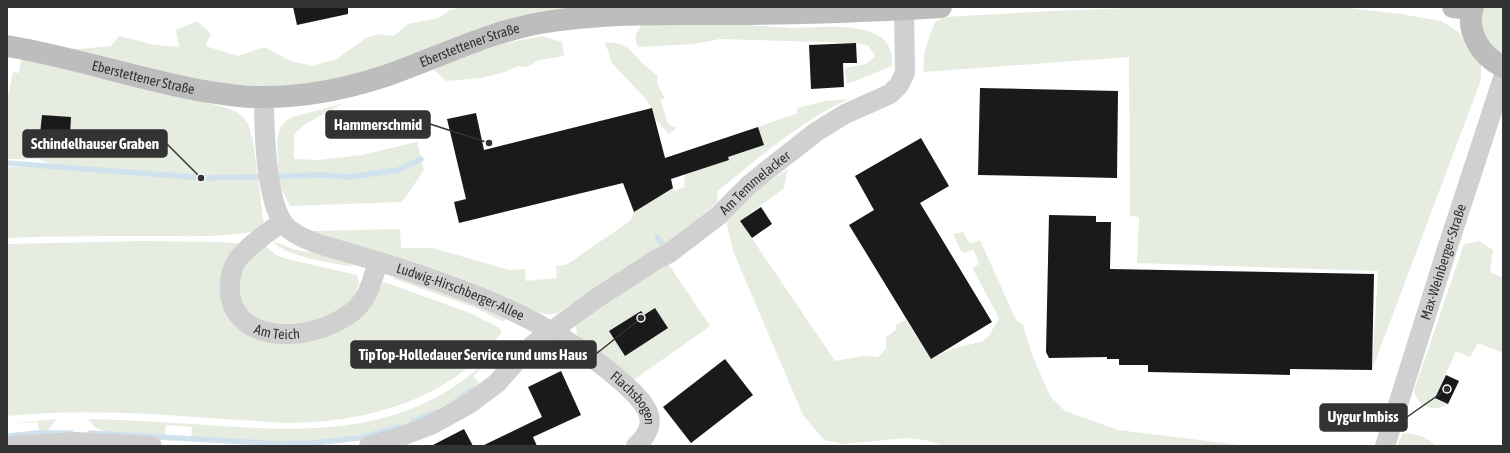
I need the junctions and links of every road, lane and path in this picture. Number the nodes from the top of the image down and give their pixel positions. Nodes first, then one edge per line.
1 (942, 7) edge
2 (1466, 8) edge
3 (904, 10) junction
4 (623, 11) edge
5 (7, 46) edge
6 (1503, 67) edge
7 (1503, 78) edge
8 (264, 97) junction
9 (282, 222) junction
10 (378, 262) junction
11 (552, 331) junction
12 (7, 446) edge
13 (152, 446) edge
14 (369, 446) edge
15 (636, 446) edge
16 (1386, 446) edge

1 - 3 main road, Eberstettener Straße
2 - 6 main road
3 - 4 main road, Eberstettener Straße
3 - 11 street, Am Temmelacker
4 - 8 main road, Eberstettener Straße
5 - 8 main road, Eberstettener Straße
7 - 16 street, Max-Weinberger-Straße
8 - 9 street, Ludwig-Hirschberger-Allee
9 - 10 street, Ludwig-Hirschberger-Allee
9 - 10 street, Am Teich
10 - 11 street, Ludwig-Hirschberger-Allee
11 - 14 street
11 - 15 street, Flachsbogen
12 - 13 street

